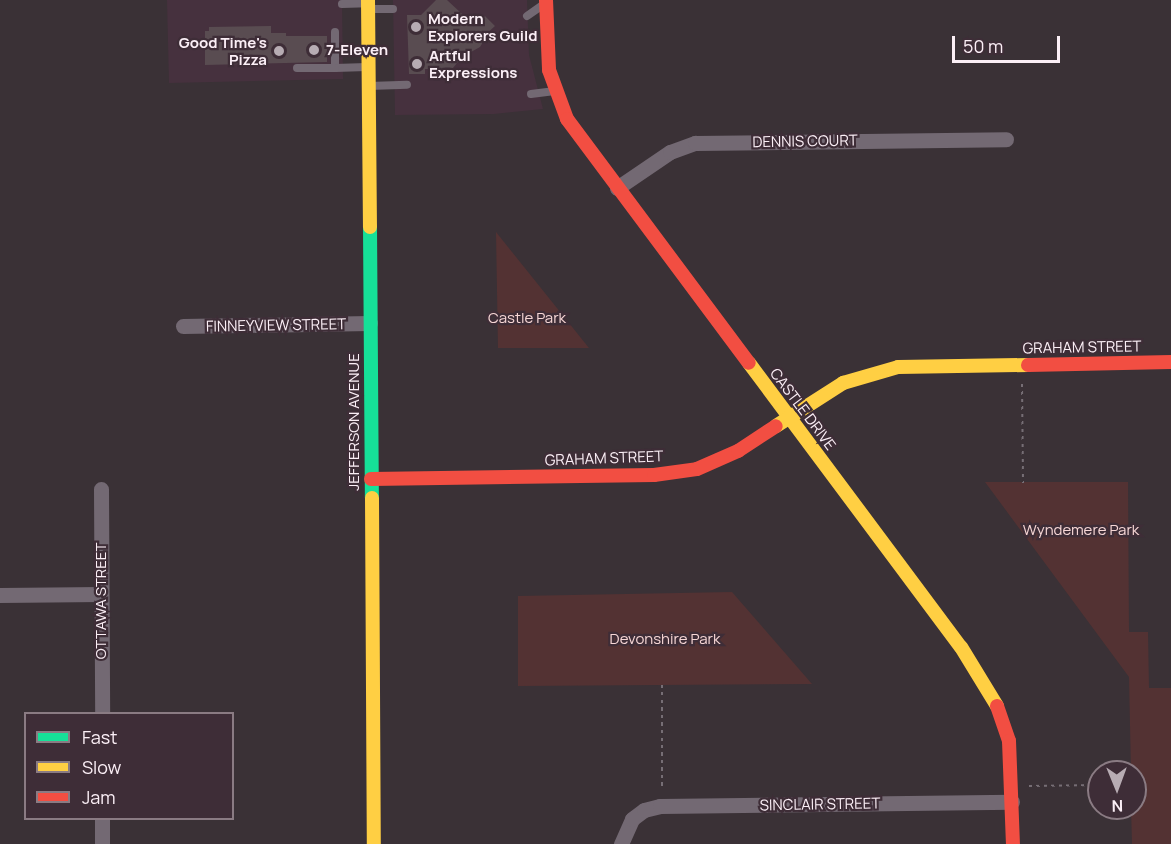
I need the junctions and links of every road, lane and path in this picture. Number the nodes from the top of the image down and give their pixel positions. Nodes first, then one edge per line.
1 (546, 1) edge
2 (342, 4) dead end
3 (368, 4) edge
4 (393, 9) dead end
5 (527, 16) dead end
6 (335, 32) dead end
7 (368, 67) junction
8 (297, 68) dead end
9 (336, 68) junction
10 (369, 86) junction
11 (407, 86) dead end
12 (555, 91) junction
13 (531, 94) dead end
14 (1005, 139) dead end
15 (617, 188) junction
16 (370, 323) junction
17 (183, 326) dead end
18 (1171, 362) edge
19 (1022, 381) dead end
20 (789, 418) junction
21 (371, 478) junction
22 (1023, 483) dead end
23 (100, 489) dead end
24 (101, 594) junction
25 (0, 595) edge
26 (662, 685) dead end
27 (102, 712) edge
28 (1087, 785) edge
29 (1026, 786) dead end
30 (662, 790) dead end
31 (1012, 802) junction
32 (102, 820) edge
33 (102, 844) edge
34 (374, 844) edge
35 (621, 844) edge
36 (1013, 844) edge

1 - 5 lane
1 - 12 street, CASTLE DRIVE
2 - 3 lane
3 - 4 lane
3 - 7 street, JEFFERSON AVENUE
6 - 9 lane
7 - 9 lane
7 - 10 street, JEFFERSON AVENUE
8 - 9 lane
10 - 11 lane
10 - 16 street, JEFFERSON AVENUE
12 - 13 lane
12 - 15 street, CASTLE DRIVE
14 - 15 street, DENNIS COURT
15 - 20 street, CASTLE DRIVE
16 - 17 street, FINNEYVIEW STREET
16 - 21 street, JEFFERSON AVENUE
18 - 20 street, GRAHAM STREET
19 - 22 path
20 - 21 street, GRAHAM STREET
20 - 31 street, CASTLE DRIVE
21 - 34 street, JEFFERSON AVENUE
23 - 24 street, OTTAWA STREET
24 - 25 street
24 - 27 street, OTTAWA STREET
26 - 30 path
28 - 29 path
31 - 35 street, SINCLAIR STREET
31 - 36 street, CASTLE DRIVE
32 - 33 street

